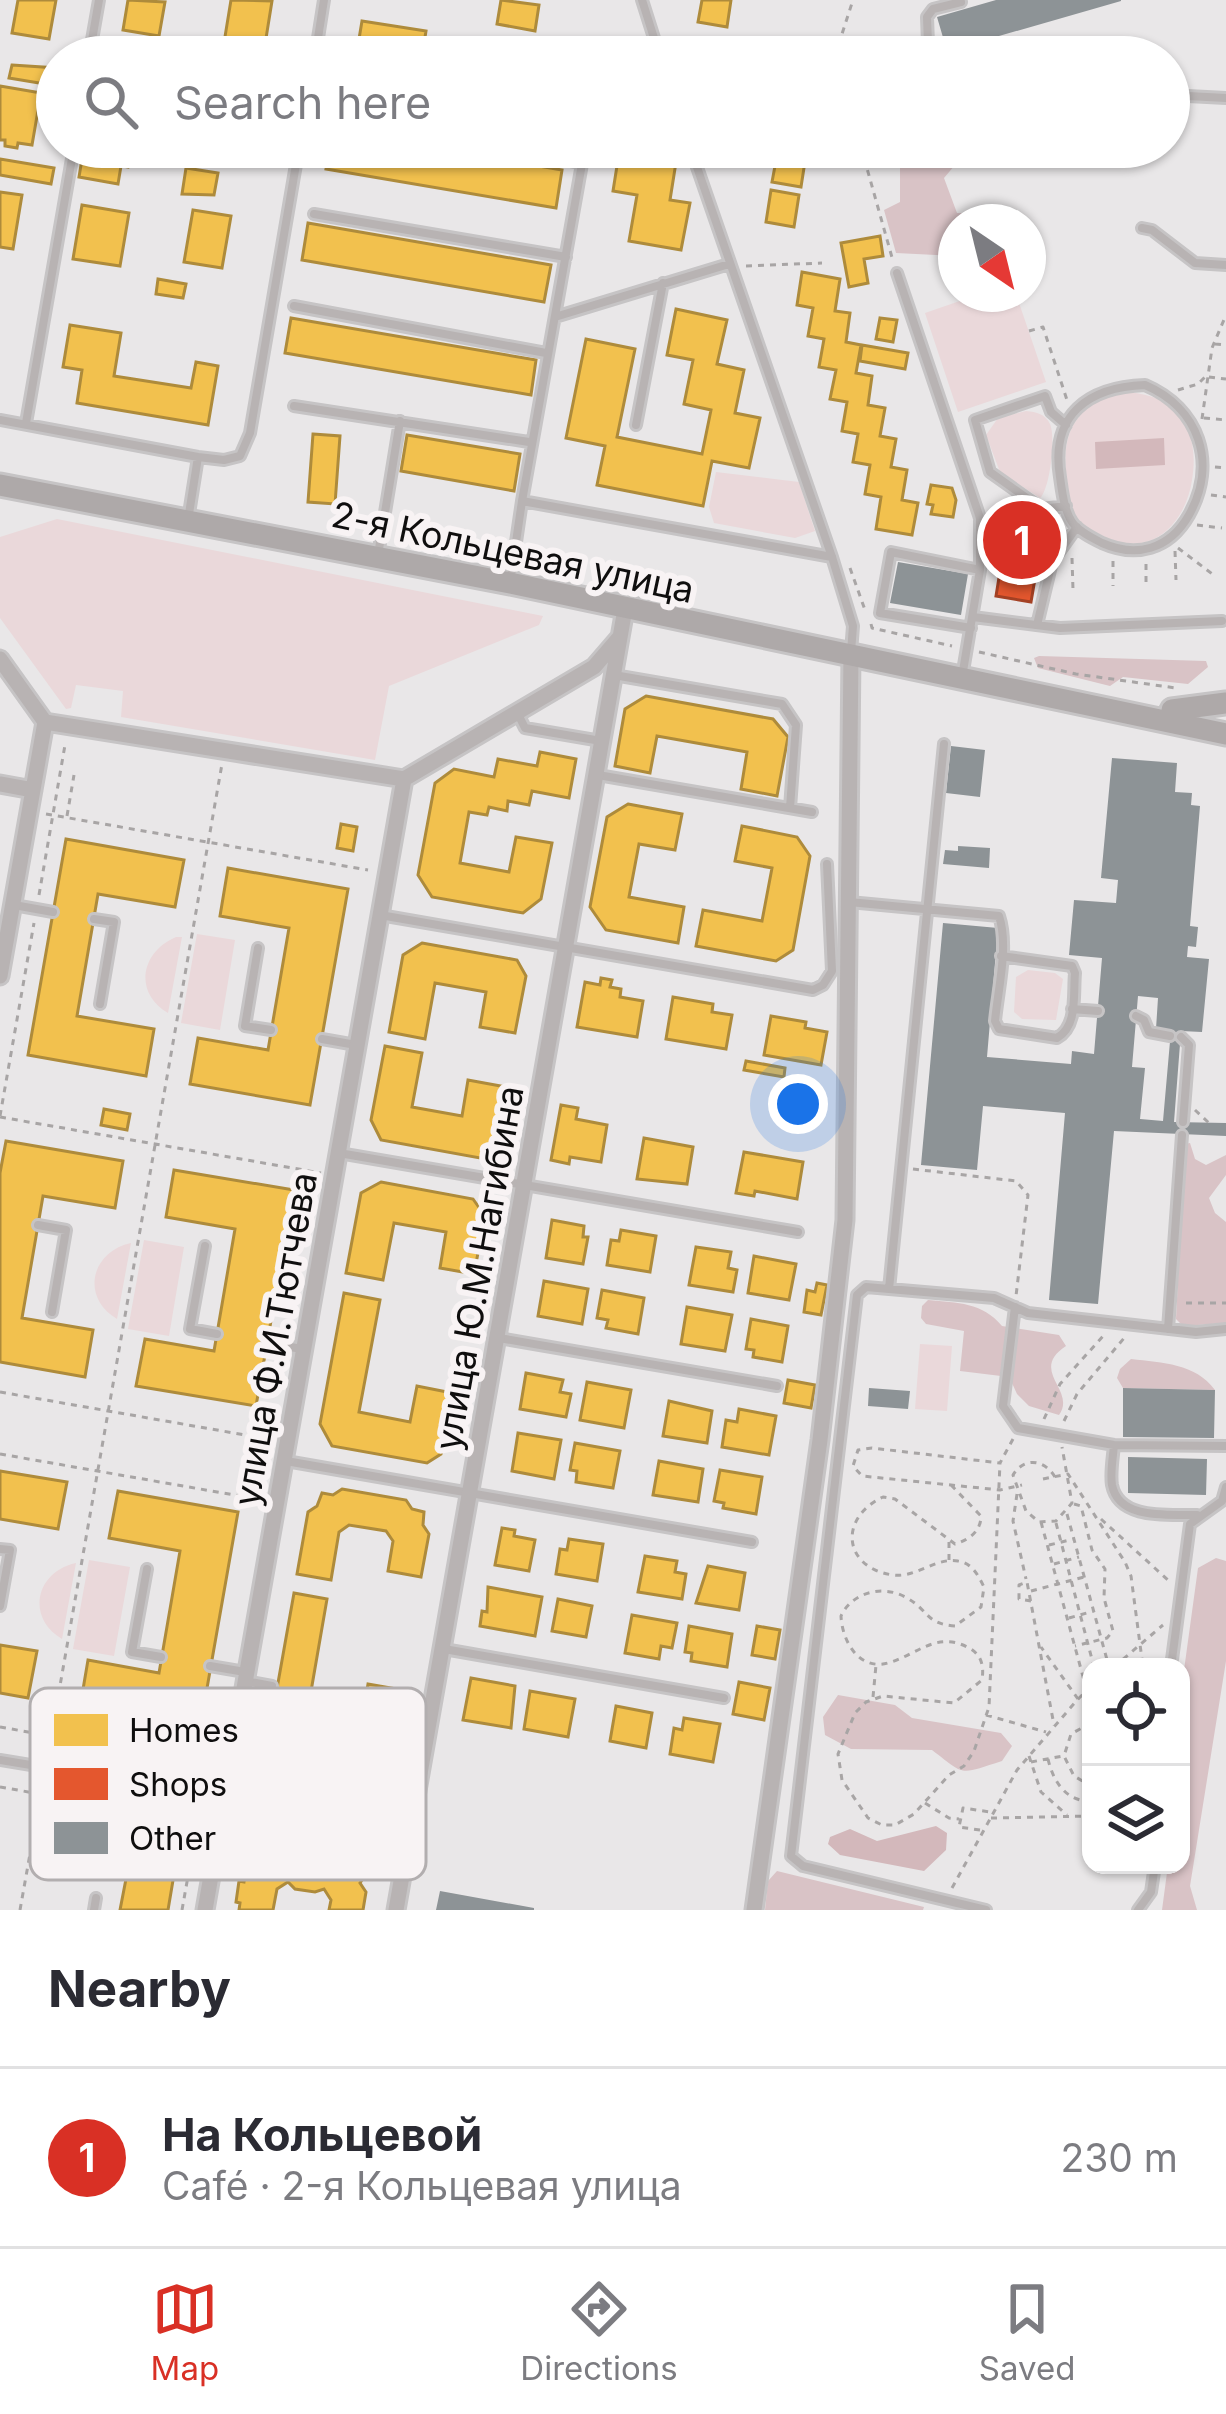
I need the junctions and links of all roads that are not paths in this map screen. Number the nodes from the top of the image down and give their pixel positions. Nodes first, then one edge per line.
1 (99, 0) edge
2 (324, 0) edge
3 (642, 0) edge
4 (961, 2) edge
5 (93, 36) edge
6 (318, 36) edge
7 (653, 36) edge
8 (928, 36) edge
9 (1190, 96) edge
10 (1226, 98) edge
11 (70, 168) edge
12 (295, 168) edge
13 (581, 168) edge
14 (697, 168) edge
15 (314, 214) dead end
16 (1142, 228) dead end
17 (566, 257) junction
18 (729, 263) junction
19 (1226, 265) edge
20 (896, 273) road end
21 (663, 284) junction
22 (294, 306) dead end
23 (555, 317) junction
24 (546, 352) junction
25 (294, 406) dead end
26 (0, 420) edge
27 (1069, 420) junction
28 (400, 421) junction
29 (26, 424) junction
30 (636, 425) dead end
31 (530, 442) junction
32 (198, 457) junction
33 (0, 485) edge
34 (522, 501) junction
35 (1066, 506) junction
36 (188, 520) junction
37 (1074, 530) junction
38 (377, 556) junction
39 (832, 557) junction
40 (980, 570) junction
41 (509, 583) junction
42 (626, 610) junction
43 (973, 616) junction
44 (1222, 621) dead end
45 (1037, 625) junction
46 (971, 628) junction
47 (621, 636) junction
48 (851, 654) junction
49 (0, 659) edge
50 (614, 675) junction
51 (962, 676) junction
52 (1011, 686) junction
53 (1226, 703) edge
54 (1172, 710) junction
55 (517, 713) junction
56 (1226, 720) edge
57 (45, 722) junction
58 (1226, 734) edge
59 (602, 741) junction
60 (944, 744) dead end
61 (596, 775) junction
62 (404, 779) junction
63 (0, 784) edge
64 (33, 790) junction
65 (790, 808) junction
66 (812, 812) dead end
67 (827, 864) dead end
68 (847, 902) junction
69 (13, 904) junction
70 (927, 910) junction
71 (53, 912) dead end
72 (380, 915) junction
73 (94, 919) dead end
74 (566, 947) junction
75 (258, 948) dead end
76 (1001, 956) junction
77 (0, 976) edge
78 (100, 1004) dead end
79 (1072, 1009) junction
80 (1098, 1011) dead end
81 (1136, 1016) dead end
82 (271, 1030) dead end
83 (322, 1039) dead end
84 (357, 1046) junction
85 (1183, 1122) dead end
86 (1182, 1135) dead end
87 (338, 1153) junction
88 (524, 1185) junction
89 (38, 1225) dead end
90 (798, 1232) dead end
91 (205, 1246) dead end
92 (889, 1289) junction
93 (1015, 1307) junction
94 (52, 1312) dead end
95 (1168, 1329) junction
96 (1226, 1329) edge
97 (217, 1334) dead end
98 (497, 1338) junction
99 (267, 1343) dead end
100 (304, 1349) junction
101 (777, 1386) dead end
102 (1114, 1445) junction
103 (1226, 1446) edge
104 (284, 1461) junction
105 (1226, 1487) edge
106 (470, 1493) junction
107 (1199, 1515) junction
108 (752, 1542) dead end
109 (0, 1549) edge
110 (147, 1569) dead end
111 (0, 1606) edge
112 (442, 1649) junction
113 (161, 1657) dead end
114 (1172, 1658) edge
115 (210, 1666) dead end
116 (245, 1683) junction
117 (272, 1686) dead end
118 (244, 1688) edge
119 (252, 1688) edge
120 (724, 1698) dead end
121 (426, 1739) edge
122 (0, 1760) edge
123 (30, 1765) edge
124 (1154, 1874) edge
125 (210, 1880) edge
126 (401, 1880) edge
127 (96, 1898) dead end
128 (94, 1910) edge
129 (205, 1910) edge
130 (396, 1910) edge
131 (754, 1910) edge
132 (986, 1910) edge
133 (1138, 1910) edge

1 - 5 lane
2 - 6 lane
3 - 7 lane
4 - 8 lane
9 - 10 lane
11 - 29 lane
12 - 32 lane
13 - 17 lane
14 - 18 lane
15 - 17 lane
16 - 19 lane
17 - 23 lane
18 - 21 lane
18 - 39 lane
20 - 40 lane
21 - 23 lane
21 - 30 lane
22 - 24 lane
23 - 24 lane
24 - 31 lane
25 - 28 lane
26 - 29 lane
27 - 35 lane
27 - 35 lane
27 - 37 lane
28 - 31 lane
28 - 38 lane
29 - 32 lane
31 - 34 lane
32 - 36 lane
33 - 36 main road, 2-я Кольцевая улица
34 - 39 lane
34 - 41 lane
35 - 37 lane
36 - 38 main road, 2-я Кольцевая улица
37 - 45 lane
38 - 41 main road, 2-я Кольцевая улица
39 - 48 lane
40 - 43 lane
40 - 46 lane
41 - 42 main road, 2-я Кольцевая улица
42 - 47 street, улица Ю.М.Нагибина
42 - 48 main road, 2-я Кольцевая улица
43 - 45 lane
43 - 46 lane
44 - 45 lane
46 - 51 lane
47 - 50 street, улица Ю.М.Нагибина
47 - 55 street
48 - 51 main road, 2-я Кольцевая улица
48 - 68 street
49 - 57 street
50 - 59 street, улица Ю.М.Нагибина
50 - 65 lane
51 - 52 main road, 2-я Кольцевая улица
52 - 54 main road, 2-я Кольцевая улица
52 - 58 main road, 2-я Кольцевая улица
53 - 54 main road
54 - 56 main road, 2-я Кольцевая улица
55 - 59 lane
55 - 62 street
57 - 62 street
57 - 64 street
59 - 61 street, улица Ю.М.Нагибина
60 - 70 lane
61 - 65 lane
61 - 74 street, улица Ю.М.Нагибина
62 - 72 street, улица Ф.И.Тютчева
63 - 64 street
64 - 69 street
65 - 66 lane
67 - 74 lane
68 - 70 lane
68 - 131 street
69 - 71 lane
69 - 77 street
70 - 76 lane
70 - 92 lane
72 - 74 lane
72 - 84 street, улица Ф.И.Тютчева
73 - 78 lane
74 - 88 street, улица Ю.М.Нагибина
75 - 82 lane
76 - 79 lane
76 - 79 lane
79 - 80 lane
81 - 85 lane
83 - 84 lane
84 - 87 street, улица Ф.И.Тютчева
86 - 95 lane
87 - 88 lane
87 - 100 street, улица Ф.И.Тютчева
88 - 90 lane
88 - 98 street, улица Ю.М.Нагибина
89 - 94 lane
91 - 97 lane
92 - 93 lane
92 - 132 lane
93 - 95 lane
93 - 102 lane
95 - 96 lane
98 - 101 lane
98 - 106 street, улица Ю.М.Нагибина
99 - 100 lane
100 - 104 street, улица Ф.И.Тютчева
102 - 103 lane
102 - 107 lane
104 - 106 lane
104 - 116 street, улица Ф.И.Тютчева
105 - 107 lane
106 - 108 lane
106 - 112 street, улица Ю.М.Нагибина
107 - 114 lane
109 - 111 lane
110 - 113 lane
112 - 120 lane
112 - 121 street, улица Ю.М.Нагибина
115 - 116 lane
116 - 117 lane
116 - 118 street, улица Ф.И.Тютчева
116 - 119 lane
122 - 123 lane
124 - 133 lane
125 - 129 street, улица Ф.И.Тютчева
126 - 130 street, улица Ю.М.Нагибина
127 - 128 lane

